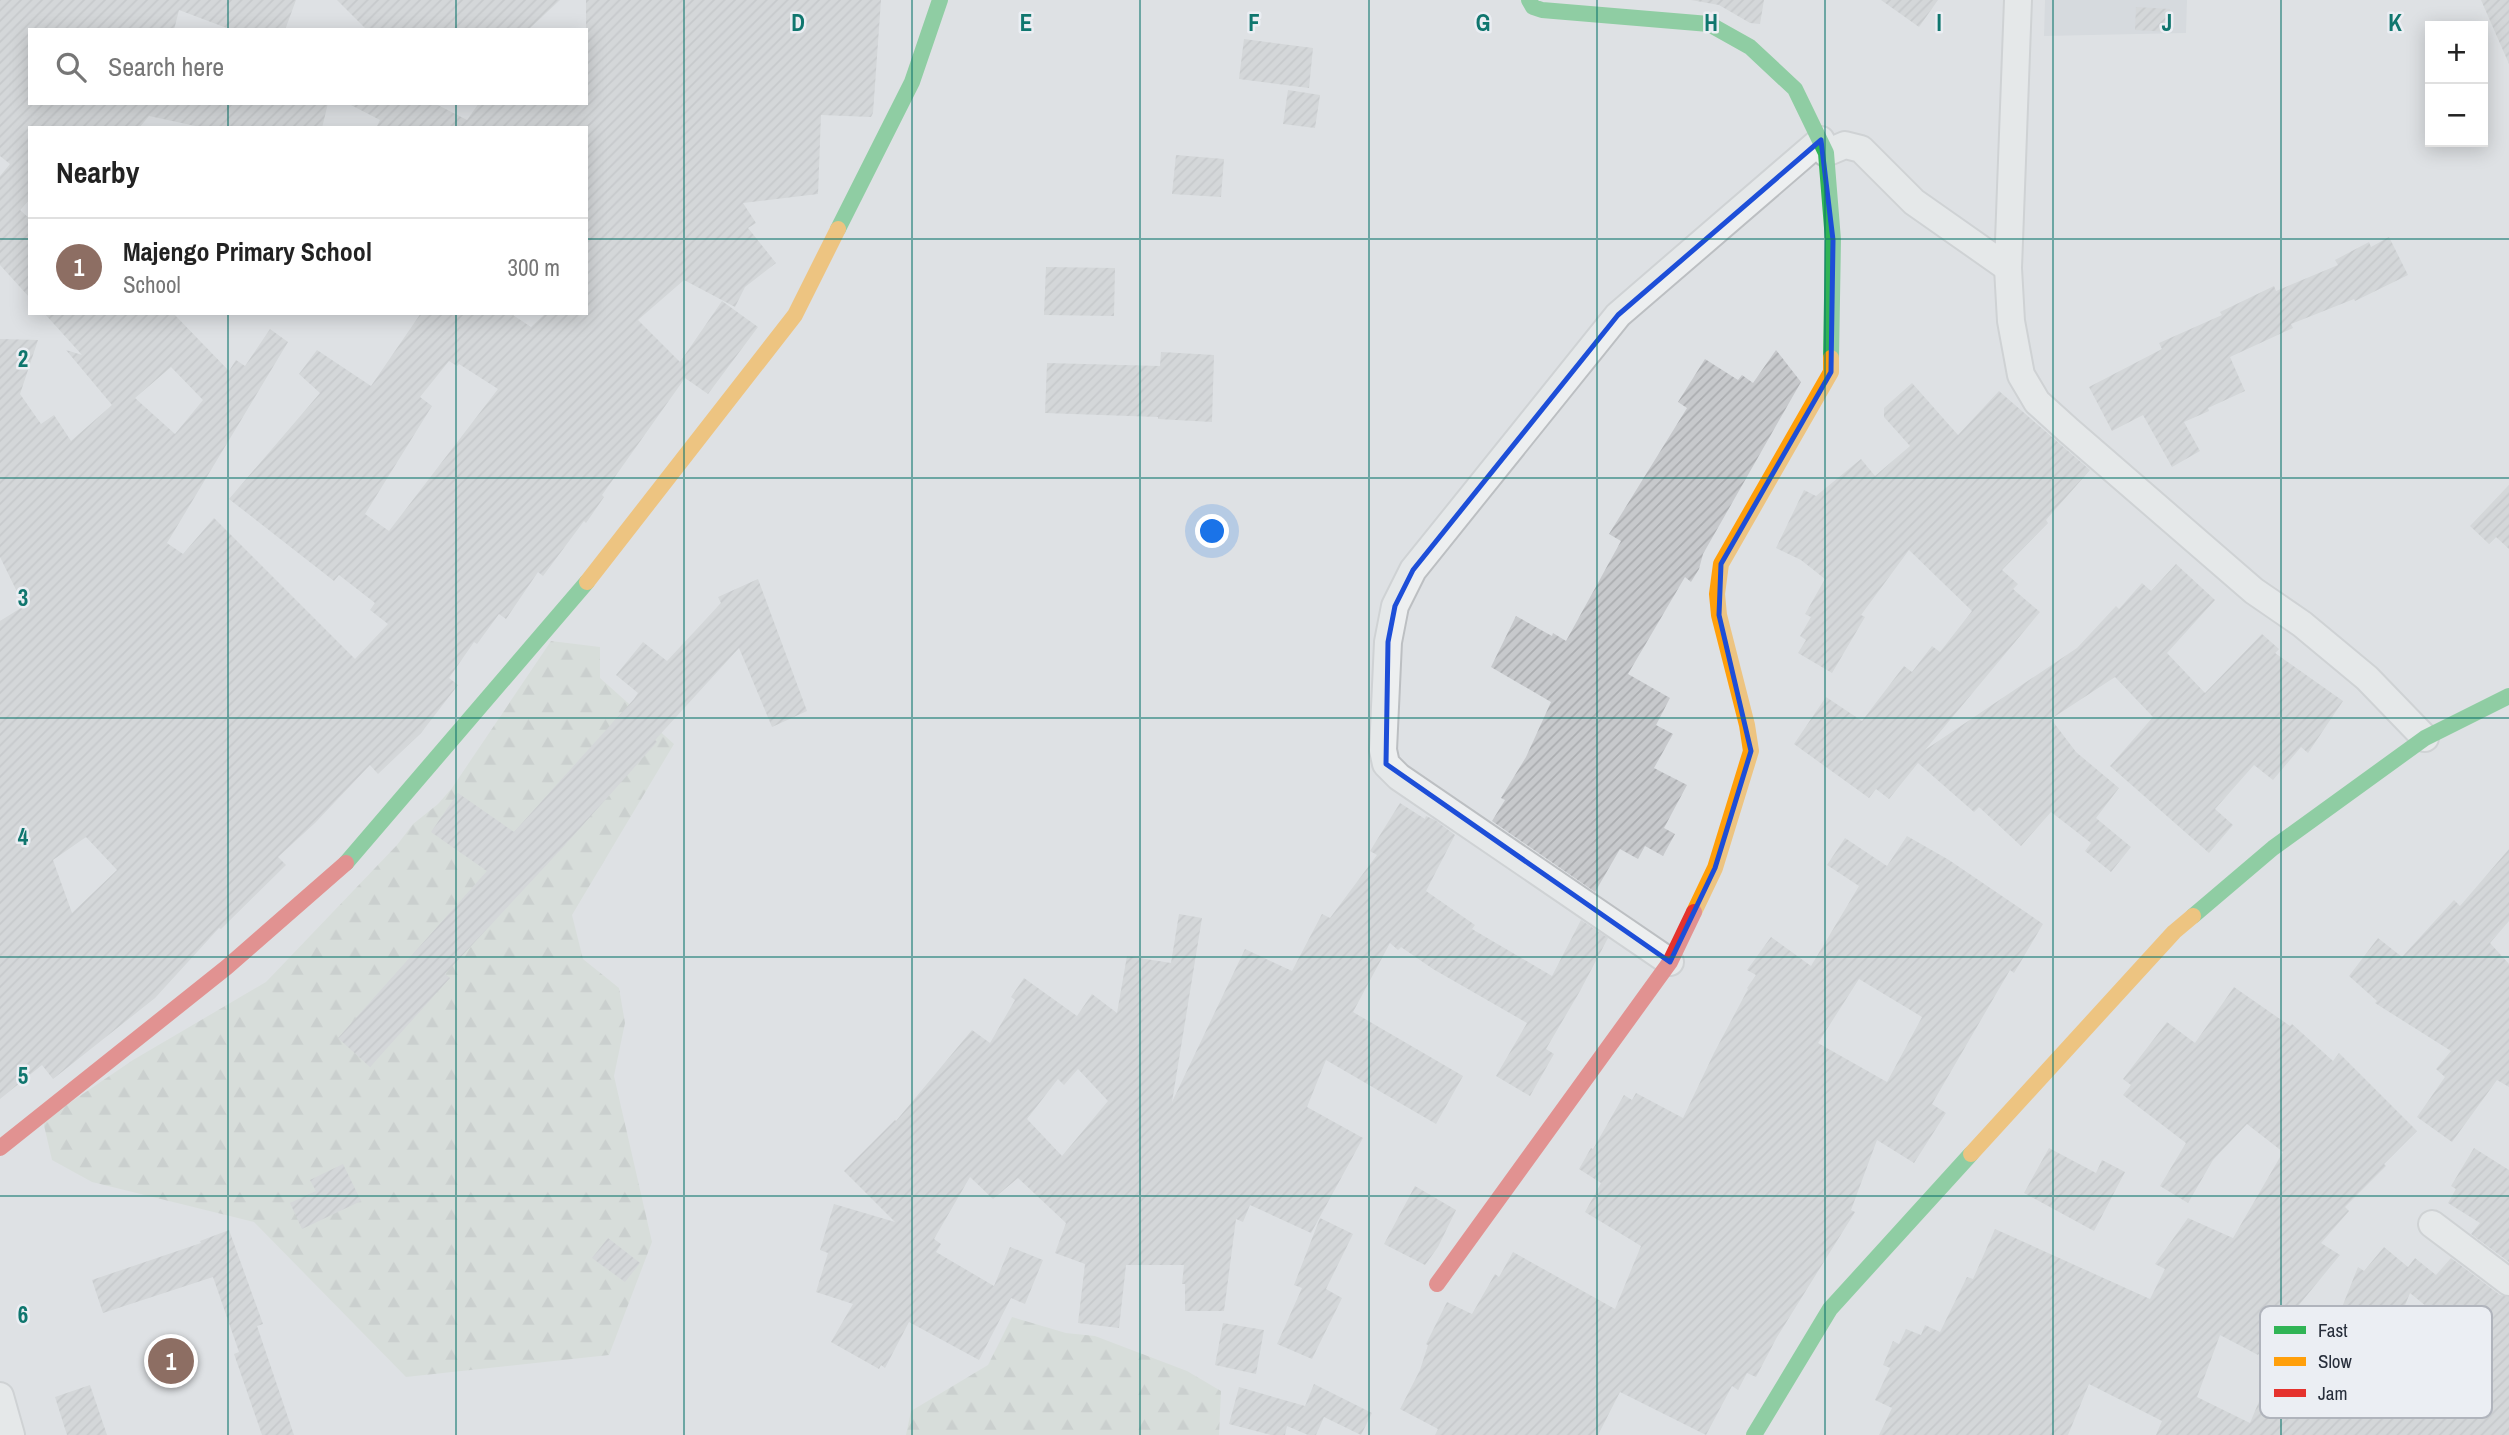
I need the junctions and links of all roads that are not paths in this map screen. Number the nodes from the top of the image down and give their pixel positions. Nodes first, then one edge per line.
1 (940, 0) edge
2 (1529, 0) edge
3 (2018, 0) edge
4 (1823, 146) junction
5 (2008, 268) junction
6 (2509, 696) edge
7 (2425, 738) junction
8 (1670, 962) junction
9 (0, 1148) edge
10 (2432, 1224) dead end
11 (2509, 1282) edge
12 (1437, 1284) dead end
13 (0, 1396) edge
14 (12, 1435) edge
15 (1754, 1435) edge

1 - 9 street
2 - 4 street
3 - 5 street
4 - 5 street
4 - 8 street
4 - 8 street
5 - 7 street
6 - 7 street
7 - 15 street
8 - 12 street
10 - 11 street
13 - 14 street

